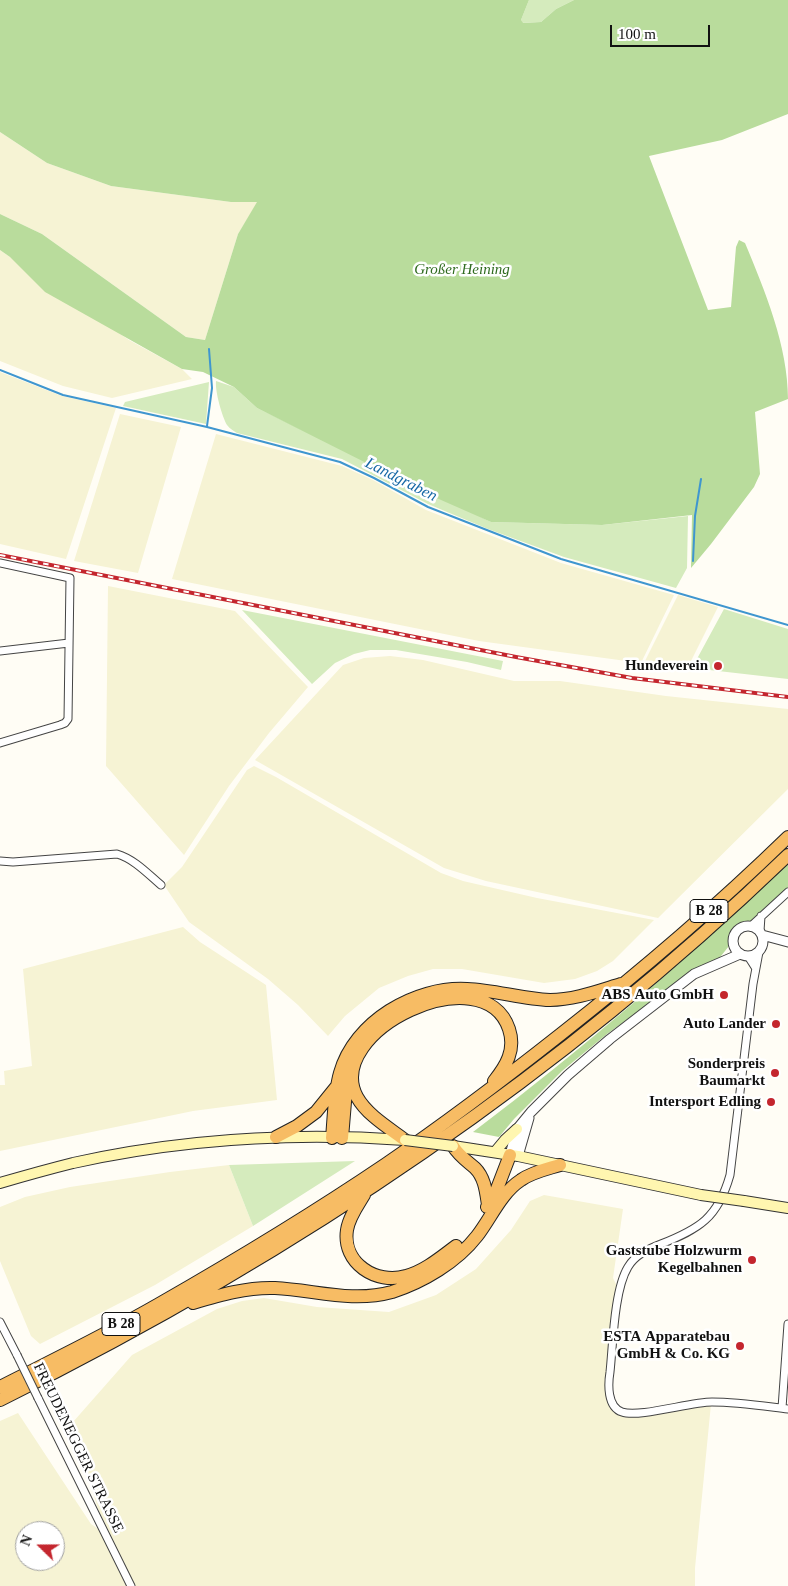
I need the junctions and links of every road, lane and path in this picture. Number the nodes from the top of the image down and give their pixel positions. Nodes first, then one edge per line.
1 (0, 564) edge
2 (69, 642) junction
3 (0, 651) edge
4 (0, 743) edge
5 (788, 837) edge
6 (788, 855) edge
7 (0, 861) edge
8 (161, 885) dead end
9 (788, 892) edge
10 (761, 916) junction
11 (751, 926) junction
12 (761, 933) junction
13 (784, 942) edge
14 (734, 944) junction
15 (761, 949) junction
16 (744, 955) junction
17 (719, 962) junction
18 (755, 968) junction
19 (628, 982) junction
20 (352, 1069) junction
21 (337, 1086) junction
22 (480, 1098) junction
23 (531, 1112) junction
24 (517, 1129) junction
25 (276, 1137) junction
26 (337, 1138) junction
27 (405, 1140) junction
28 (460, 1150) junction
29 (495, 1152) junction
30 (514, 1155) junction
31 (560, 1164) junction
32 (0, 1183) edge
33 (365, 1192) junction
34 (493, 1205) junction
35 (788, 1208) edge
36 (174, 1309) junction
37 (0, 1322) edge
38 (788, 1324) edge
39 (0, 1387) edge
40 (0, 1400) edge
41 (785, 1408) edge
42 (132, 1586) edge

1 - 2 street
2 - 3 street
2 - 4 street
5 - 19 highway, B 28
6 - 33 highway, B 28
7 - 8 street
9 - 10 street
10 - 11 street
10 - 12 street
11 - 12 street
11 - 14 street
12 - 13 street
12 - 15 street
13 - 15 street
14 - 16 street
14 - 17 street
15 - 16 street
15 - 18 street
16 - 17 street
16 - 18 street
17 - 23 street
18 - 41 street
19 - 21 highway
19 - 22 highway, B 28
20 - 22 highway
20 - 26 highway
20 - 27 highway
21 - 25 highway
21 - 26 highway
22 - 39 highway, B 28
23 - 24 street
23 - 30 street
24 - 29 main road
24 - 30 street
25 - 26 main road
25 - 32 main road
26 - 27 main road
27 - 28 main road, bridge
28 - 29 main road
28 - 34 highway
29 - 30 main road
30 - 31 main road
30 - 34 highway
31 - 34 highway
31 - 35 main road, bridge
33 - 34 highway
33 - 36 highway, B 28
34 - 36 highway
36 - 40 highway, B 28
37 - 42 street, FREUDENEGGER STRASSE, bridge
38 - 41 street

